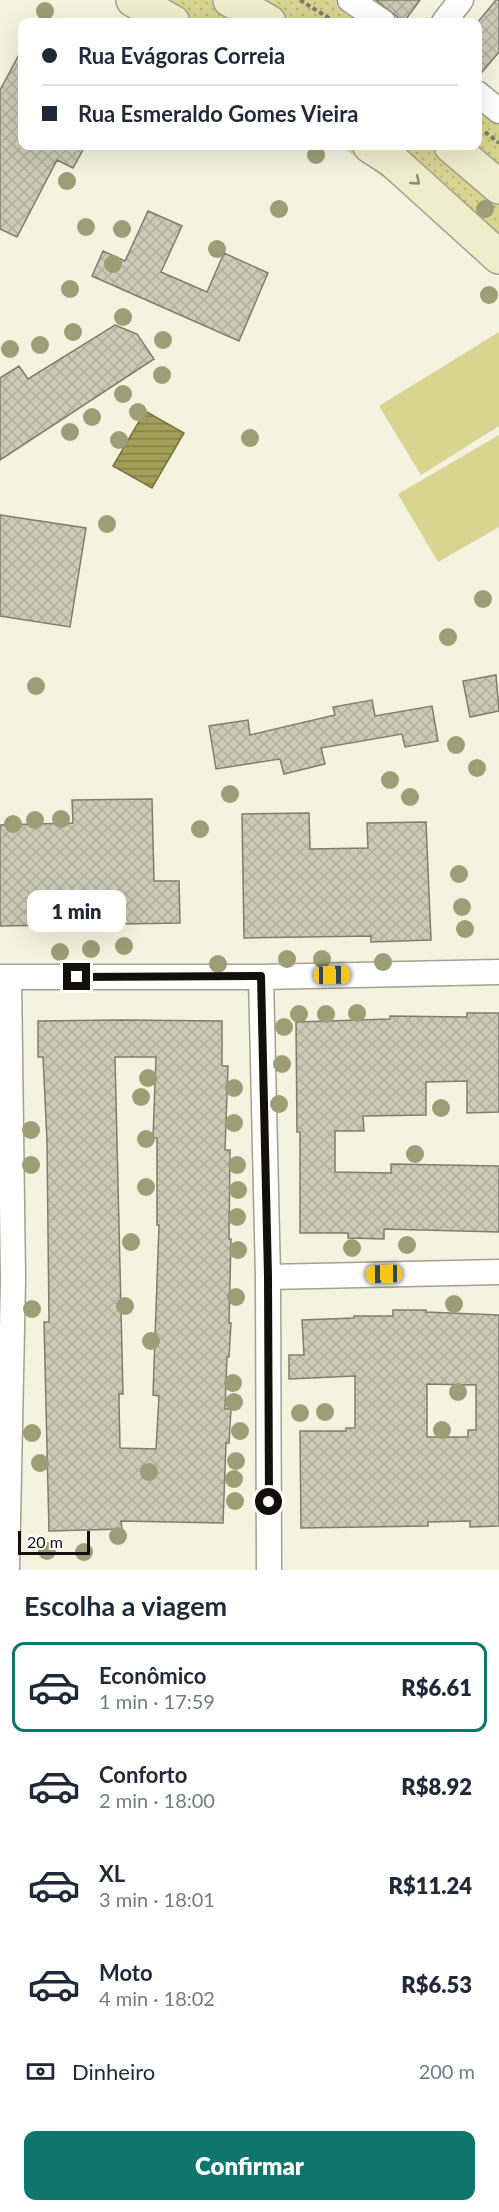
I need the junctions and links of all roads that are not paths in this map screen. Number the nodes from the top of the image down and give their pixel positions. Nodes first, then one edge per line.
1 (133, 0) edge
2 (141, 0) edge
3 (181, 0) edge
4 (230, 0) edge
5 (350, 0) edge
6 (461, 0) edge
7 (166, 18) edge
8 (262, 18) edge
9 (377, 18) edge
10 (447, 18) edge
11 (482, 97) edge
12 (499, 111) edge
13 (376, 150) edge
14 (456, 150) edge
15 (499, 187) edge
16 (499, 257) edge
17 (499, 972) edge
18 (261, 976) junction
19 (4, 977) edge
20 (499, 1272) edge
21 (268, 1276) junction
22 (6, 1280) edge
23 (7, 1570) edge
24 (269, 1570) edge

1 - 7 main road
2 - 3 main road
4 - 8 main road
5 - 9 street
6 - 10 street
11 - 12 street
13 -> 16 main road
14 - 15 main road
17 - 18 street
18 - 19 street
18 - 21 street
19 - 22 street
20 - 21 street
21 - 24 street
22 - 23 street

